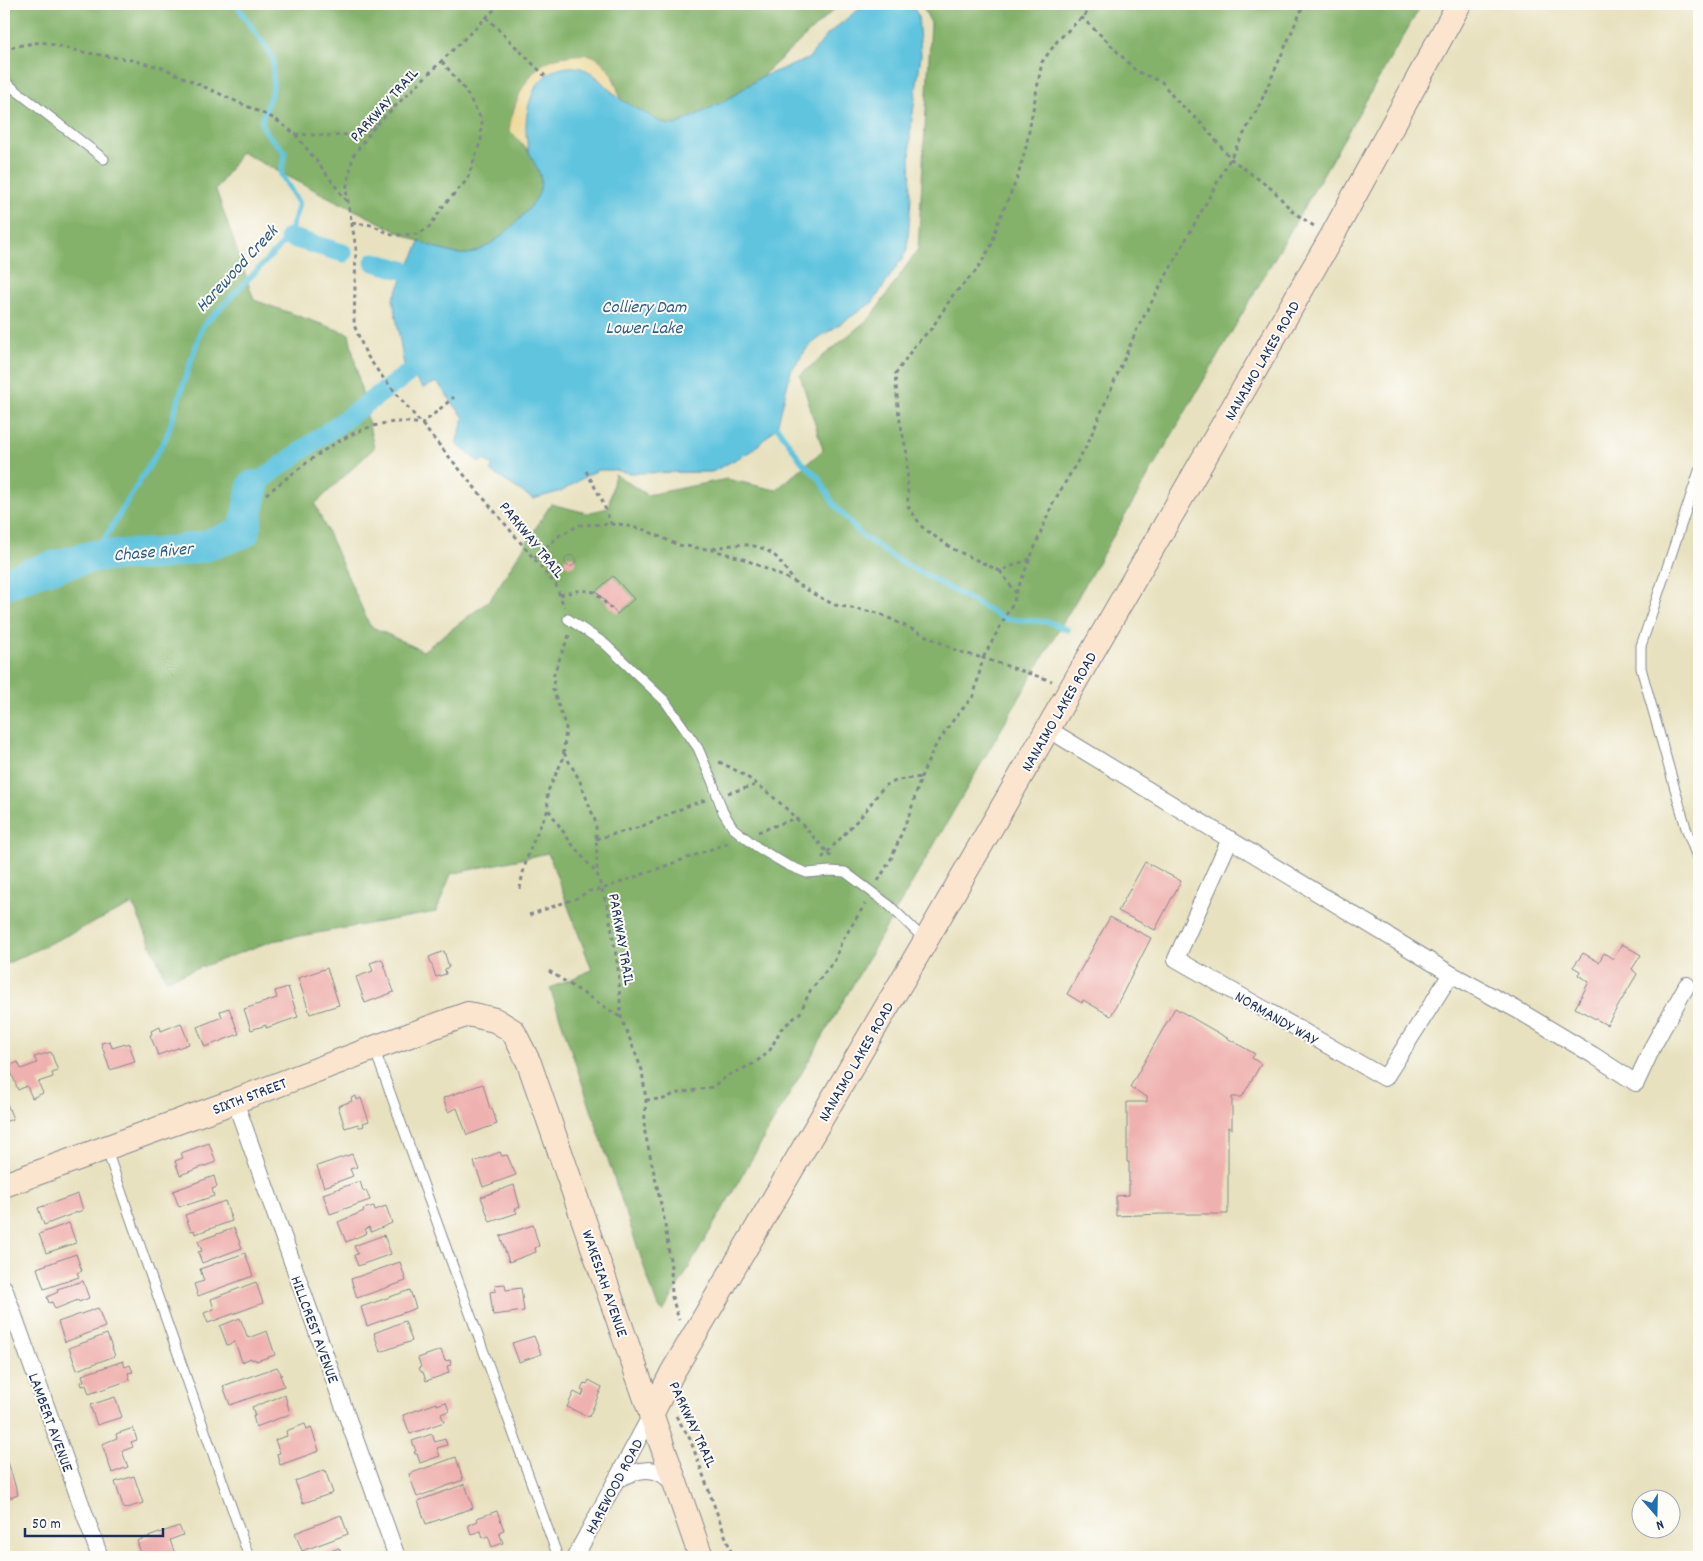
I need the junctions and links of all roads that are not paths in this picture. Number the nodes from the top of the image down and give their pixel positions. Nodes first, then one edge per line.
1 (1460, 4) edge
2 (4, 81) edge
3 (104, 159) dead end
4 (1699, 471) edge
5 (568, 619) road end
6 (1048, 729) junction
7 (1230, 840) junction
8 (1699, 863) edge
9 (926, 940) junction
10 (1452, 974) junction
11 (1687, 984) dead end
12 (495, 1020) joint
13 (374, 1048) junction
14 (235, 1101) junction
15 (106, 1148) junction
16 (4, 1185) edge
17 (4, 1288) edge
18 (651, 1415) junction
19 (616, 1480) junction
20 (678, 1492) junction
21 (697, 1556) edge
22 (100, 1557) edge
23 (249, 1557) edge
24 (397, 1557) edge
25 (558, 1557) edge
26 (575, 1557) edge

1 - 6 street, NANAIMO LAKES ROAD
2 - 3 lane
4 - 8 lane
5 - 9 lane
6 - 7 street
6 - 9 street, NANAIMO LAKES ROAD
7 - 10 street
7 - 10 street, NORMANDY WAY
9 - 18 street, NANAIMO LAKES ROAD
10 - 11 street
12 - 13 street, SIXTH STREET
12 - 18 street, WAKESIAH AVENUE
13 - 14 street, SIXTH STREET
13 - 25 lane
14 - 15 street, SIXTH STREET
14 - 24 street, HILLCREST AVENUE
15 - 16 street, SIXTH STREET
15 - 23 lane
17 - 22 street, LAMBERT AVENUE
18 - 19 street, HAREWOOD ROAD
18 - 20 street, WAKESIAH AVENUE
19 - 20 street
19 - 26 street, HAREWOOD ROAD
20 - 21 street, WAKESIAH AVENUE

